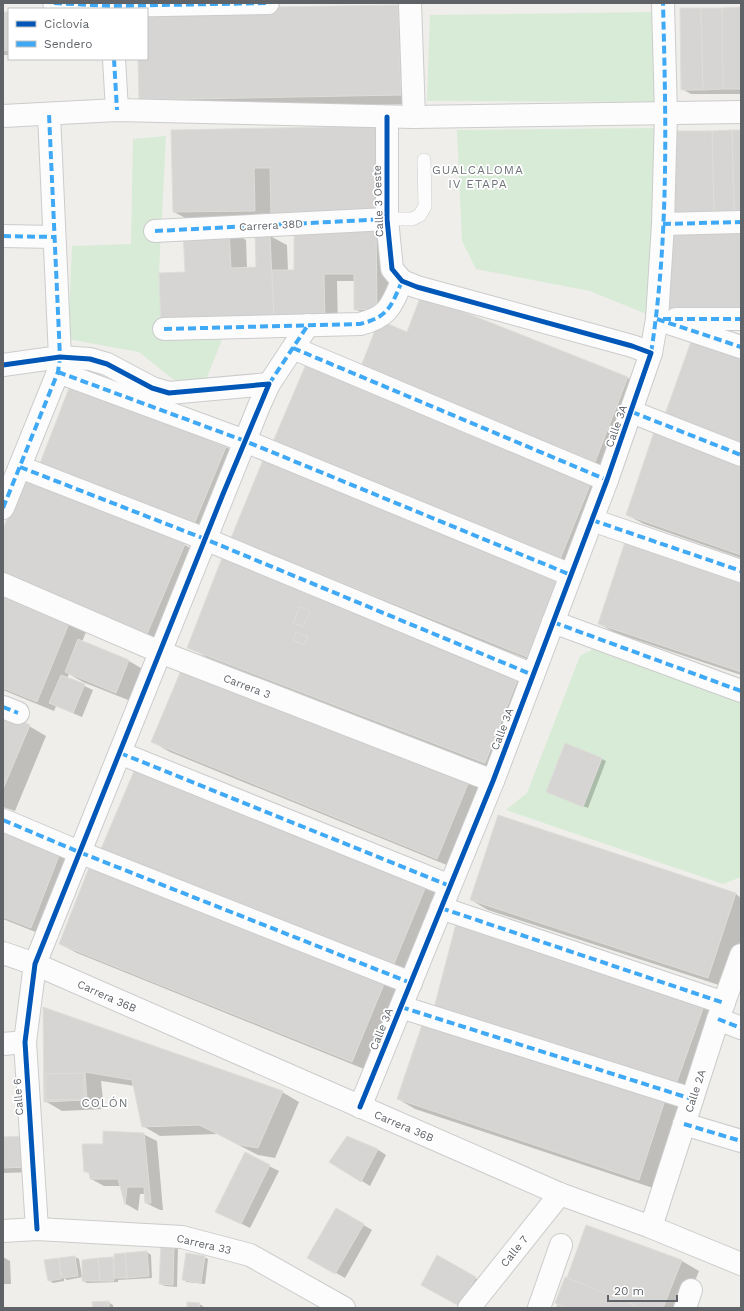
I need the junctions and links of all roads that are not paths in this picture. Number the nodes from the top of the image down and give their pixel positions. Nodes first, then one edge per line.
1 (54, 3) edge
2 (268, 3) edge
3 (410, 3) edge
4 (663, 3) edge
5 (111, 7) edge
6 (114, 60) edge
7 (117, 110) junction
8 (741, 112) edge
9 (49, 114) junction
10 (666, 114) junction
11 (3, 116) edge
12 (387, 116) junction
13 (414, 117) junction
14 (424, 160) dead end
15 (387, 219) junction
16 (741, 222) edge
17 (663, 224) junction
18 (155, 231) dead end
19 (3, 236) edge
20 (54, 237) junction
21 (402, 281) junction
22 (657, 319) junction
23 (741, 319) edge
24 (308, 325) junction
25 (164, 329) dead end
26 (741, 347) edge
27 (293, 348) junction
28 (652, 353) junction
29 (59, 364) junction
30 (3, 365) edge
31 (269, 384) junction
32 (632, 412) junction
33 (245, 441) junction
34 (741, 455) edge
35 (20, 467) junction
36 (607, 480) junction
37 (3, 508) edge
38 (592, 520) junction
39 (205, 539) junction
40 (741, 572) edge
41 (571, 576) junction
42 (3, 584) edge
43 (553, 622) junction
44 (160, 652) junction
45 (533, 675) junction
46 (741, 691) edge
47 (120, 753) junction
48 (493, 781) junction
49 (3, 820) edge
50 (79, 852) junction
51 (450, 886) junction
52 (441, 908) junction
53 (3, 953) edge
54 (741, 956) edge
55 (35, 964) junction
56 (411, 983) junction
57 (401, 1007) junction
58 (721, 1011) junction
59 (741, 1028) edge
60 (25, 1042) junction
61 (3, 1044) edge
62 (692, 1099) junction
63 (360, 1107) junction
64 (684, 1124) junction
65 (741, 1141) edge
66 (560, 1194) junction
67 (651, 1227) junction
68 (37, 1230) junction
69 (3, 1231) edge
70 (561, 1246) dead end
71 (741, 1264) edge
72 (344, 1308) edge
73 (469, 1308) edge
74 (539, 1308) edge

1 - 5 street
2 - 5 street
3 - 13 street
4 - 10 street, Calle 3A
6 - 7 street
7 - 9 street
7 - 12 street
8 - 10 street
9 - 11 street
9 - 20 street
10 - 13 street
10 - 17 street, Calle 3A
12 - 13 street
12 - 15 street, Calle 3 Oeste
14 - 15 lane
15 - 18 street, Carrera 38D
15 - 21 street, Calle 3 Oeste
16 - 17 street
17 - 22 street, Calle 3A
19 - 20 street
20 - 29 street
21 - 24 street
21 - 28 street
22 - 23 street
22 - 26 street
22 - 28 street, Calle 3A
24 - 25 street
24 - 27 street, Calle 6
27 - 31 street, Calle 6
27 - 36 street
28 - 32 street, Calle 3A
29 - 30 street
29 - 31 street
29 - 33 street
29 - 35 street
31 - 33 street, Calle 6
32 - 34 street
32 - 36 street, Calle 3A
33 - 39 street, Calle 6
33 - 41 street
35 - 37 street
35 - 39 street
36 - 38 street, Calle 3A
38 - 40 street
38 - 41 street, Calle 3A
39 - 44 street, Calle 6
39 - 45 street
41 - 43 street, Calle 3A
42 - 44 street, Carrera 3
43 - 45 street, Calle 3A
43 - 46 street
44 - 47 street, Calle 6
44 - 48 street, Carrera 3
45 - 48 street, Calle 3A
47 - 50 street, Calle 6
47 - 51 street
48 - 51 street, Calle 3A
49 - 50 street
50 - 55 street, Calle 6
50 - 56 street
51 - 52 street, Calle 3A
52 - 56 street, Calle 3A
52 - 58 street
53 - 55 street, Carrera 36B
54 - 58 street, Calle 2A
55 - 60 street, Calle 6
55 - 63 street, Carrera 36B
56 - 57 street, Calle 3A
57 - 62 street
57 - 63 street, Calle 3A
58 - 59 street
58 - 62 street, Calle 2A
60 - 61 street
60 - 68 street, Calle 6
62 - 64 street, Calle 2A
63 - 66 street, Carrera 36B
64 - 65 street
64 - 67 street, Calle 2A
66 - 67 street, Carrera 36B
66 - 73 street, Calle 7
67 - 71 street, Carrera 36B
68 - 69 street, Carrera 33
68 - 72 street, Carrera 33
70 - 74 street

